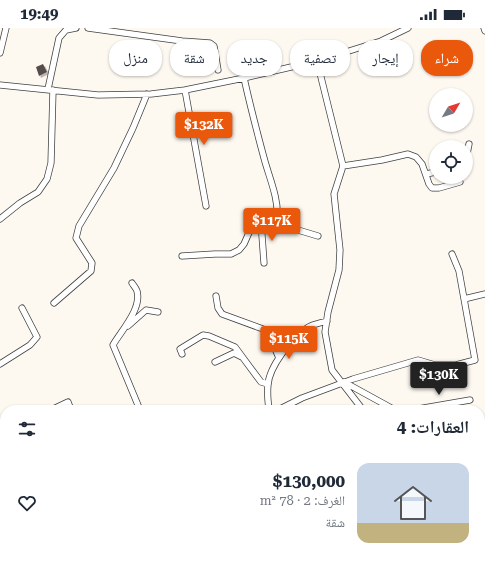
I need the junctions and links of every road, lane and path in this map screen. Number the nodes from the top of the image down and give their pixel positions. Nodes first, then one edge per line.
1 (6, 28) edge
2 (76, 28) edge
3 (88, 28) edge
4 (408, 28) edge
5 (484, 28) edge
6 (485, 31) edge
7 (175, 40) edge
8 (350, 51) edge
9 (0, 53) edge
10 (290, 67) edge
11 (321, 76) edge
12 (244, 78) junction
13 (0, 85) edge
14 (50, 90) junction
15 (185, 90) junction
16 (147, 94) junction
17 (344, 166) junction
18 (429, 173) edge
19 (426, 174) junction
20 (429, 184) edge
21 (429, 184) edge
22 (453, 184) edge
23 (206, 206) dead end
24 (277, 218) junction
25 (0, 219) edge
26 (261, 222) junction
27 (318, 236) dead end
28 (452, 254) dead end
29 (182, 256) dead end
30 (264, 263) dead end
31 (132, 283) dead end
32 (485, 294) edge
33 (216, 296) dead end
34 (464, 299) junction
35 (54, 303) dead end
36 (22, 308) dead end
37 (158, 312) dead end
38 (327, 321) junction
39 (126, 328) junction
40 (182, 354) dead end
41 (242, 357) junction
42 (279, 358) junction
43 (215, 362) dead end
44 (0, 364) edge
45 (343, 383) junction
46 (268, 384) junction
47 (470, 400) dead end
48 (62, 405) edge
49 (69, 405) edge
50 (138, 405) edge
51 (269, 405) edge
52 (288, 405) edge
53 (359, 405) edge
54 (385, 405) edge
55 (441, 405) edge

1 - 9 street
2 - 14 street
3 - 7 street
4 - 8 street
5 - 6 street
10 - 12 street
11 - 17 street
12 - 15 street
12 - 24 street
13 - 14 street
14 - 16 street
14 - 25 street
15 - 16 street
15 - 23 street
16 - 35 street
17 - 19 street
17 - 38 street
18 - 19 street
19 - 20 street
21 - 22 street
24 - 26 street
24 - 27 street
26 - 29 street
26 - 30 street
28 - 34 street
31 - 39 street
32 - 34 street
33 - 42 street
34 - 45 street
36 - 44 street
37 - 39 street
38 - 42 street
38 - 45 street
39 - 50 street
40 - 41 street
41 - 43 street
41 - 46 street
42 - 46 street
45 - 52 street
45 - 53 street
45 - 54 street
46 - 51 street
47 - 55 street
48 - 49 street

